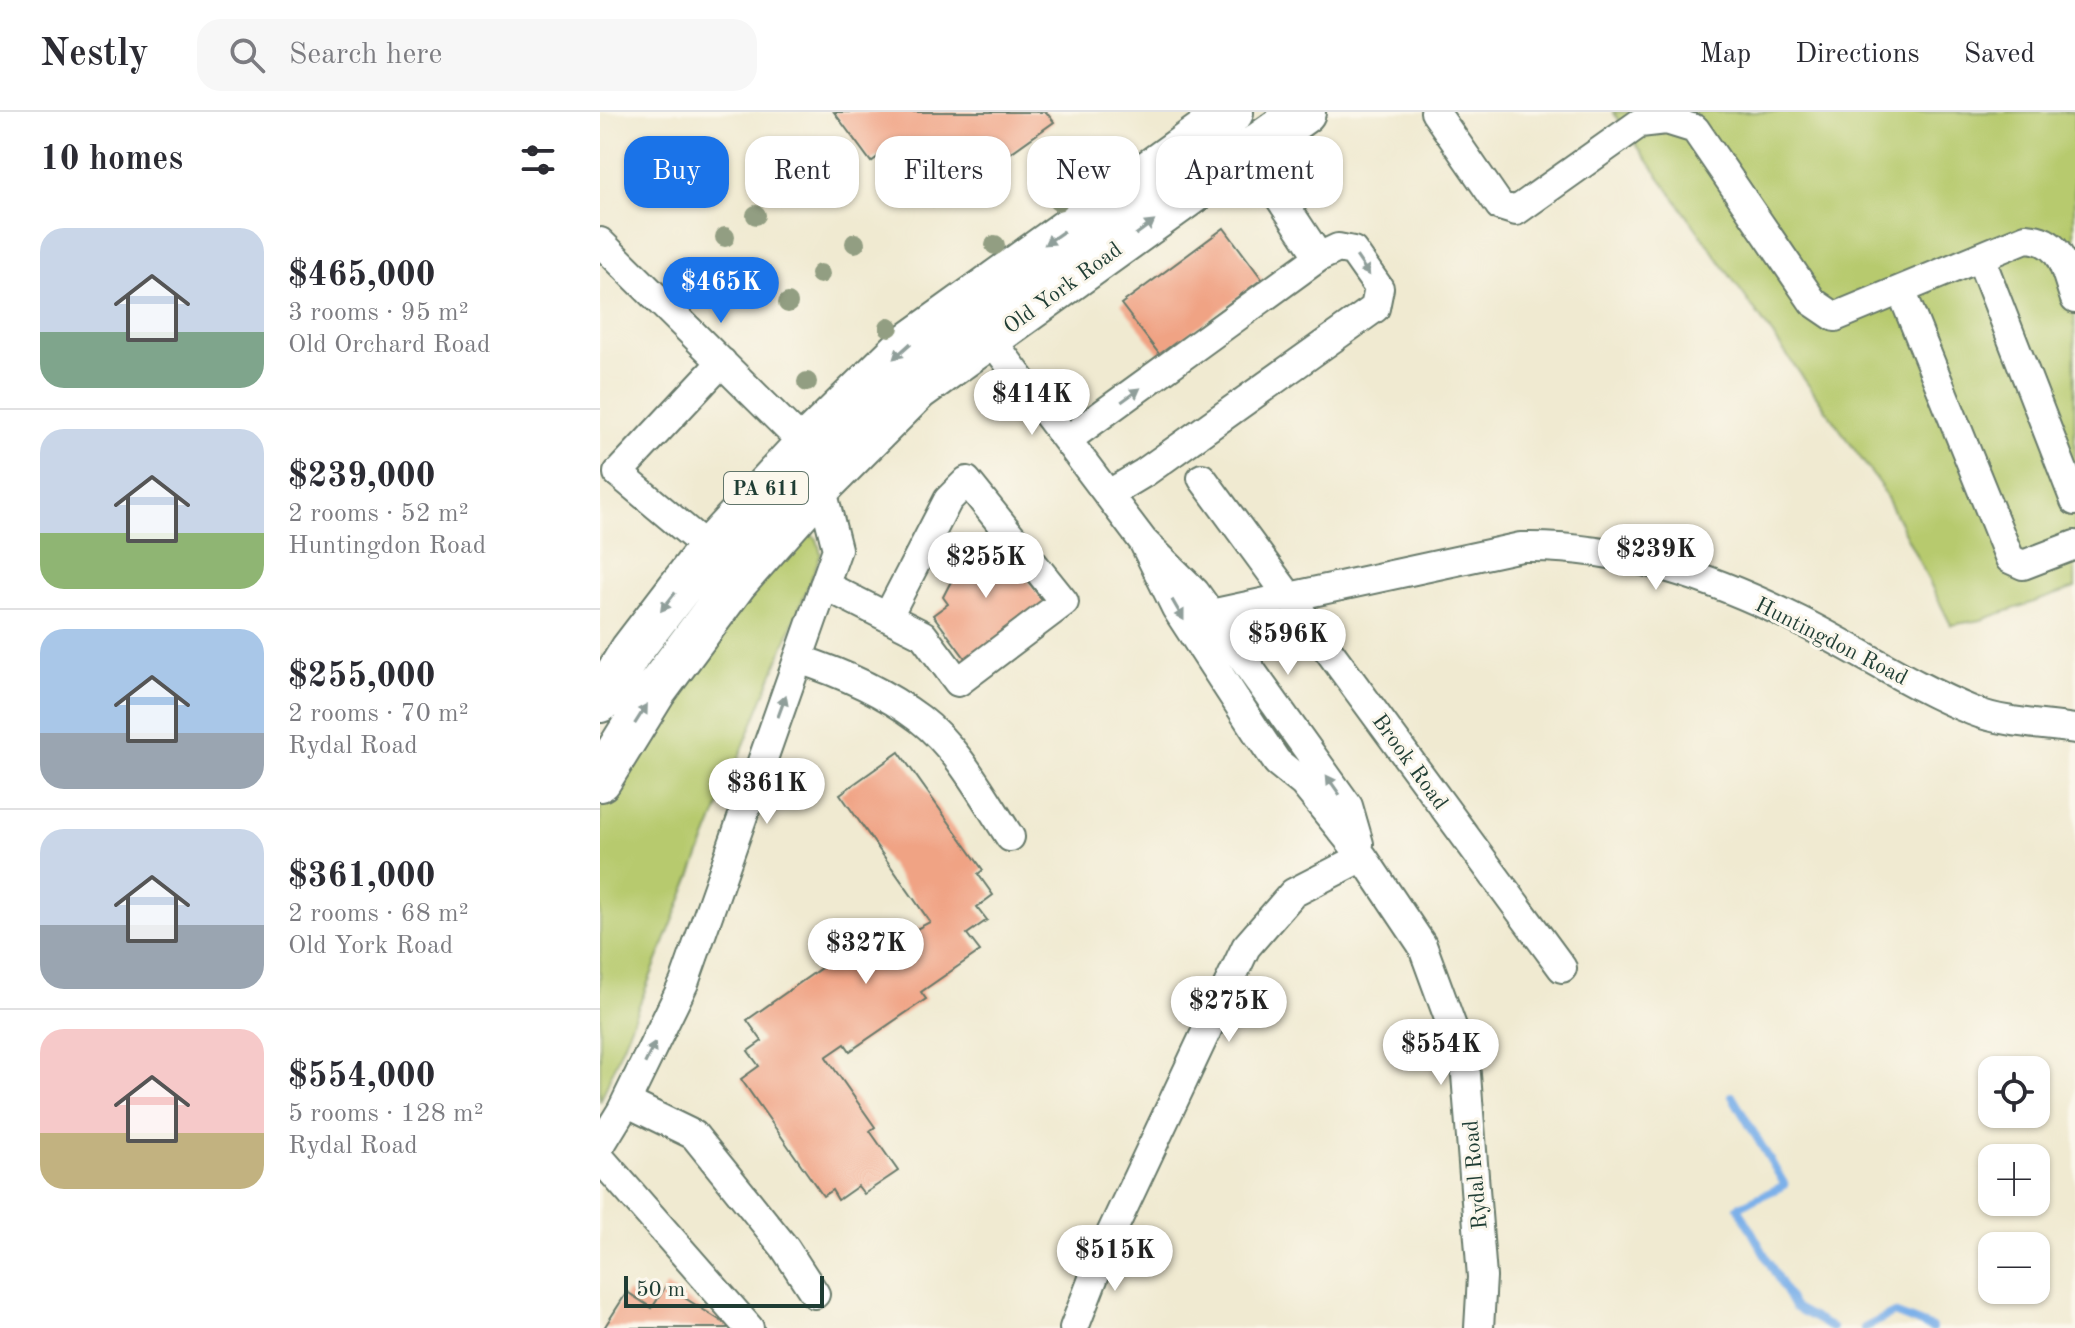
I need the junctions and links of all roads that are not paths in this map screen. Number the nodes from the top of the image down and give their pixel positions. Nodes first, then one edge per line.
1 (1232, 112) edge
2 (1304, 112) edge
3 (1435, 112) edge
4 (1272, 136) edge
5 (1173, 208) edge
6 (1286, 208) edge
7 (600, 242) edge
8 (1319, 257) junction
9 (1980, 257) junction
10 (1901, 290) junction
11 (2075, 299) edge
12 (963, 303) junction
13 (991, 338) junction
14 (722, 362) junction
15 (1067, 440) junction
16 (805, 445) junction
17 (1202, 478) dead end
18 (821, 486) junction
19 (1109, 494) junction
20 (2075, 501) edge
21 (1143, 541) junction
22 (2075, 545) edge
23 (709, 549) junction
24 (824, 585) junction
25 (1290, 597) junction
26 (1211, 614) junction
27 (888, 616) junction
28 (798, 659) junction
29 (1262, 685) junction
30 (600, 701) edge
31 (1235, 701) junction
32 (2075, 729) edge
33 (600, 780) edge
34 (1010, 837) dead end
35 (1363, 857) junction
36 (1562, 968) dead end
37 (626, 1102) junction
38 (600, 1146) edge
39 (600, 1158) edge
40 (815, 1294) dead end
41 (749, 1328) edge
42 (1074, 1328) edge
43 (1479, 1328) edge

1 -> 12 highway, Old York Road / PA 611
2 - 4 highway, Old York Road / PA 611
3 - 10 street
13 -> 5 highway, Old York Road / PA 611
6 - 8 street
7 - 14 street
15 -> 8 street
8 -> 19 street
9 - 10 street
9 - 11 street
9 - 20 street
10 - 22 street
12 - 13 street, Rydal Road
12 -> 16 highway, Old York Road / PA 611
13 - 15 street, Rydal Road
13 - 18 highway, Old York Road / PA 611
14 - 16 street
14 - 23 street
15 - 19 street, Rydal Road
16 - 23 highway, Old York Road / PA 611
17 - 25 street, Brook Road
18 - 24 street
33 -> 18 highway, Old York Road / PA 611
19 - 21 street, Rydal Road
21 - 26 street, Rydal Road
21 -> 31 street, Rydal Road
23 -> 30 highway, Old York Road / PA 611
24 - 27 street
24 - 28 street
25 - 26 street, Huntingdon Road
25 - 32 street, Huntingdon Road
25 - 36 street, Brook Road
26 - 29 street, Rydal Road
27 - 27 street
28 - 34 street
37 -> 28 street
29 - 31 street
35 -> 29 street, Rydal Road
31 - 35 street, Rydal Road
35 - 42 street
35 - 43 street, Rydal Road
37 - 38 street
37 - 40 street
39 - 41 street

